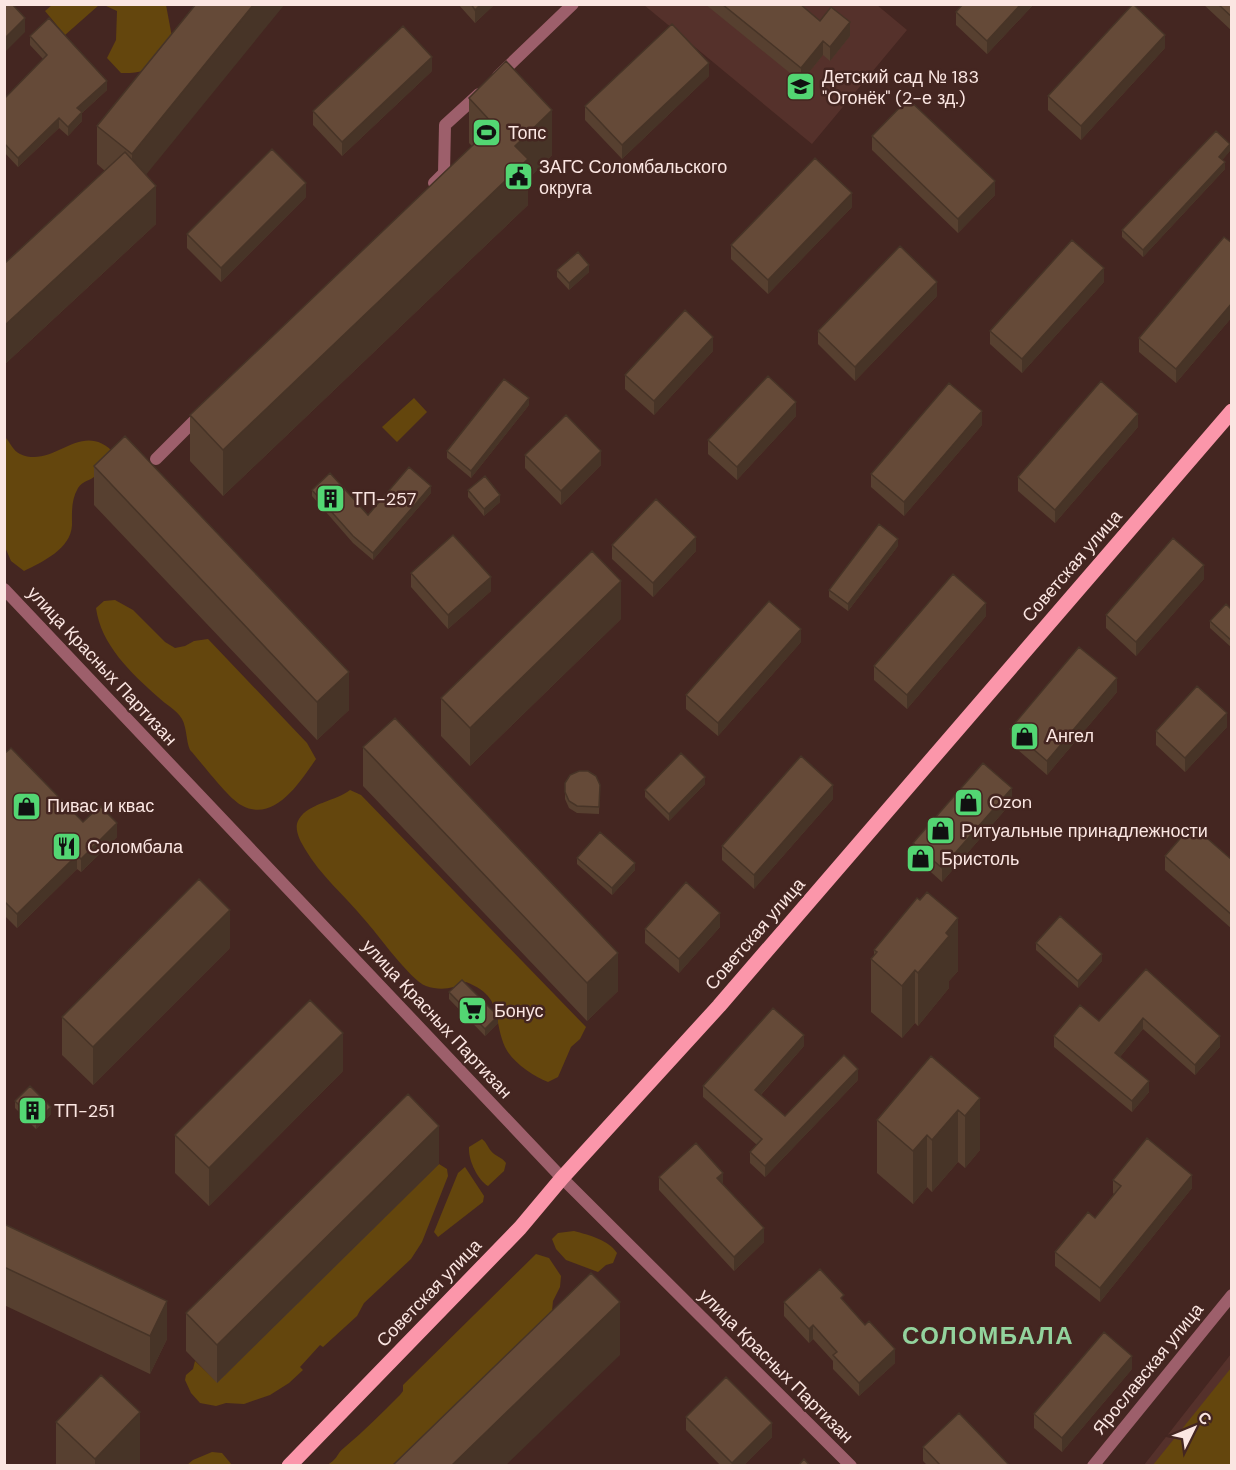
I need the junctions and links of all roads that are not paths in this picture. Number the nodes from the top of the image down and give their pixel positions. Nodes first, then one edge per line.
1 (573, 4) edge
2 (427, 190) edge
3 (207, 408) edge
4 (1232, 411) edge
5 (156, 459) dead end
6 (4, 589) edge
7 (562, 1178) junction
8 (1232, 1295) edge
9 (289, 1466) edge
10 (851, 1466) edge
11 (1093, 1466) edge

1 - 2 street
3 - 5 street
4 - 7 main road, Советская улица
6 - 7 street, улица Красных Партизан
7 - 9 main road, Советская улица
7 - 10 street, улица Красных Партизан
8 - 11 street, Ярославская улица

